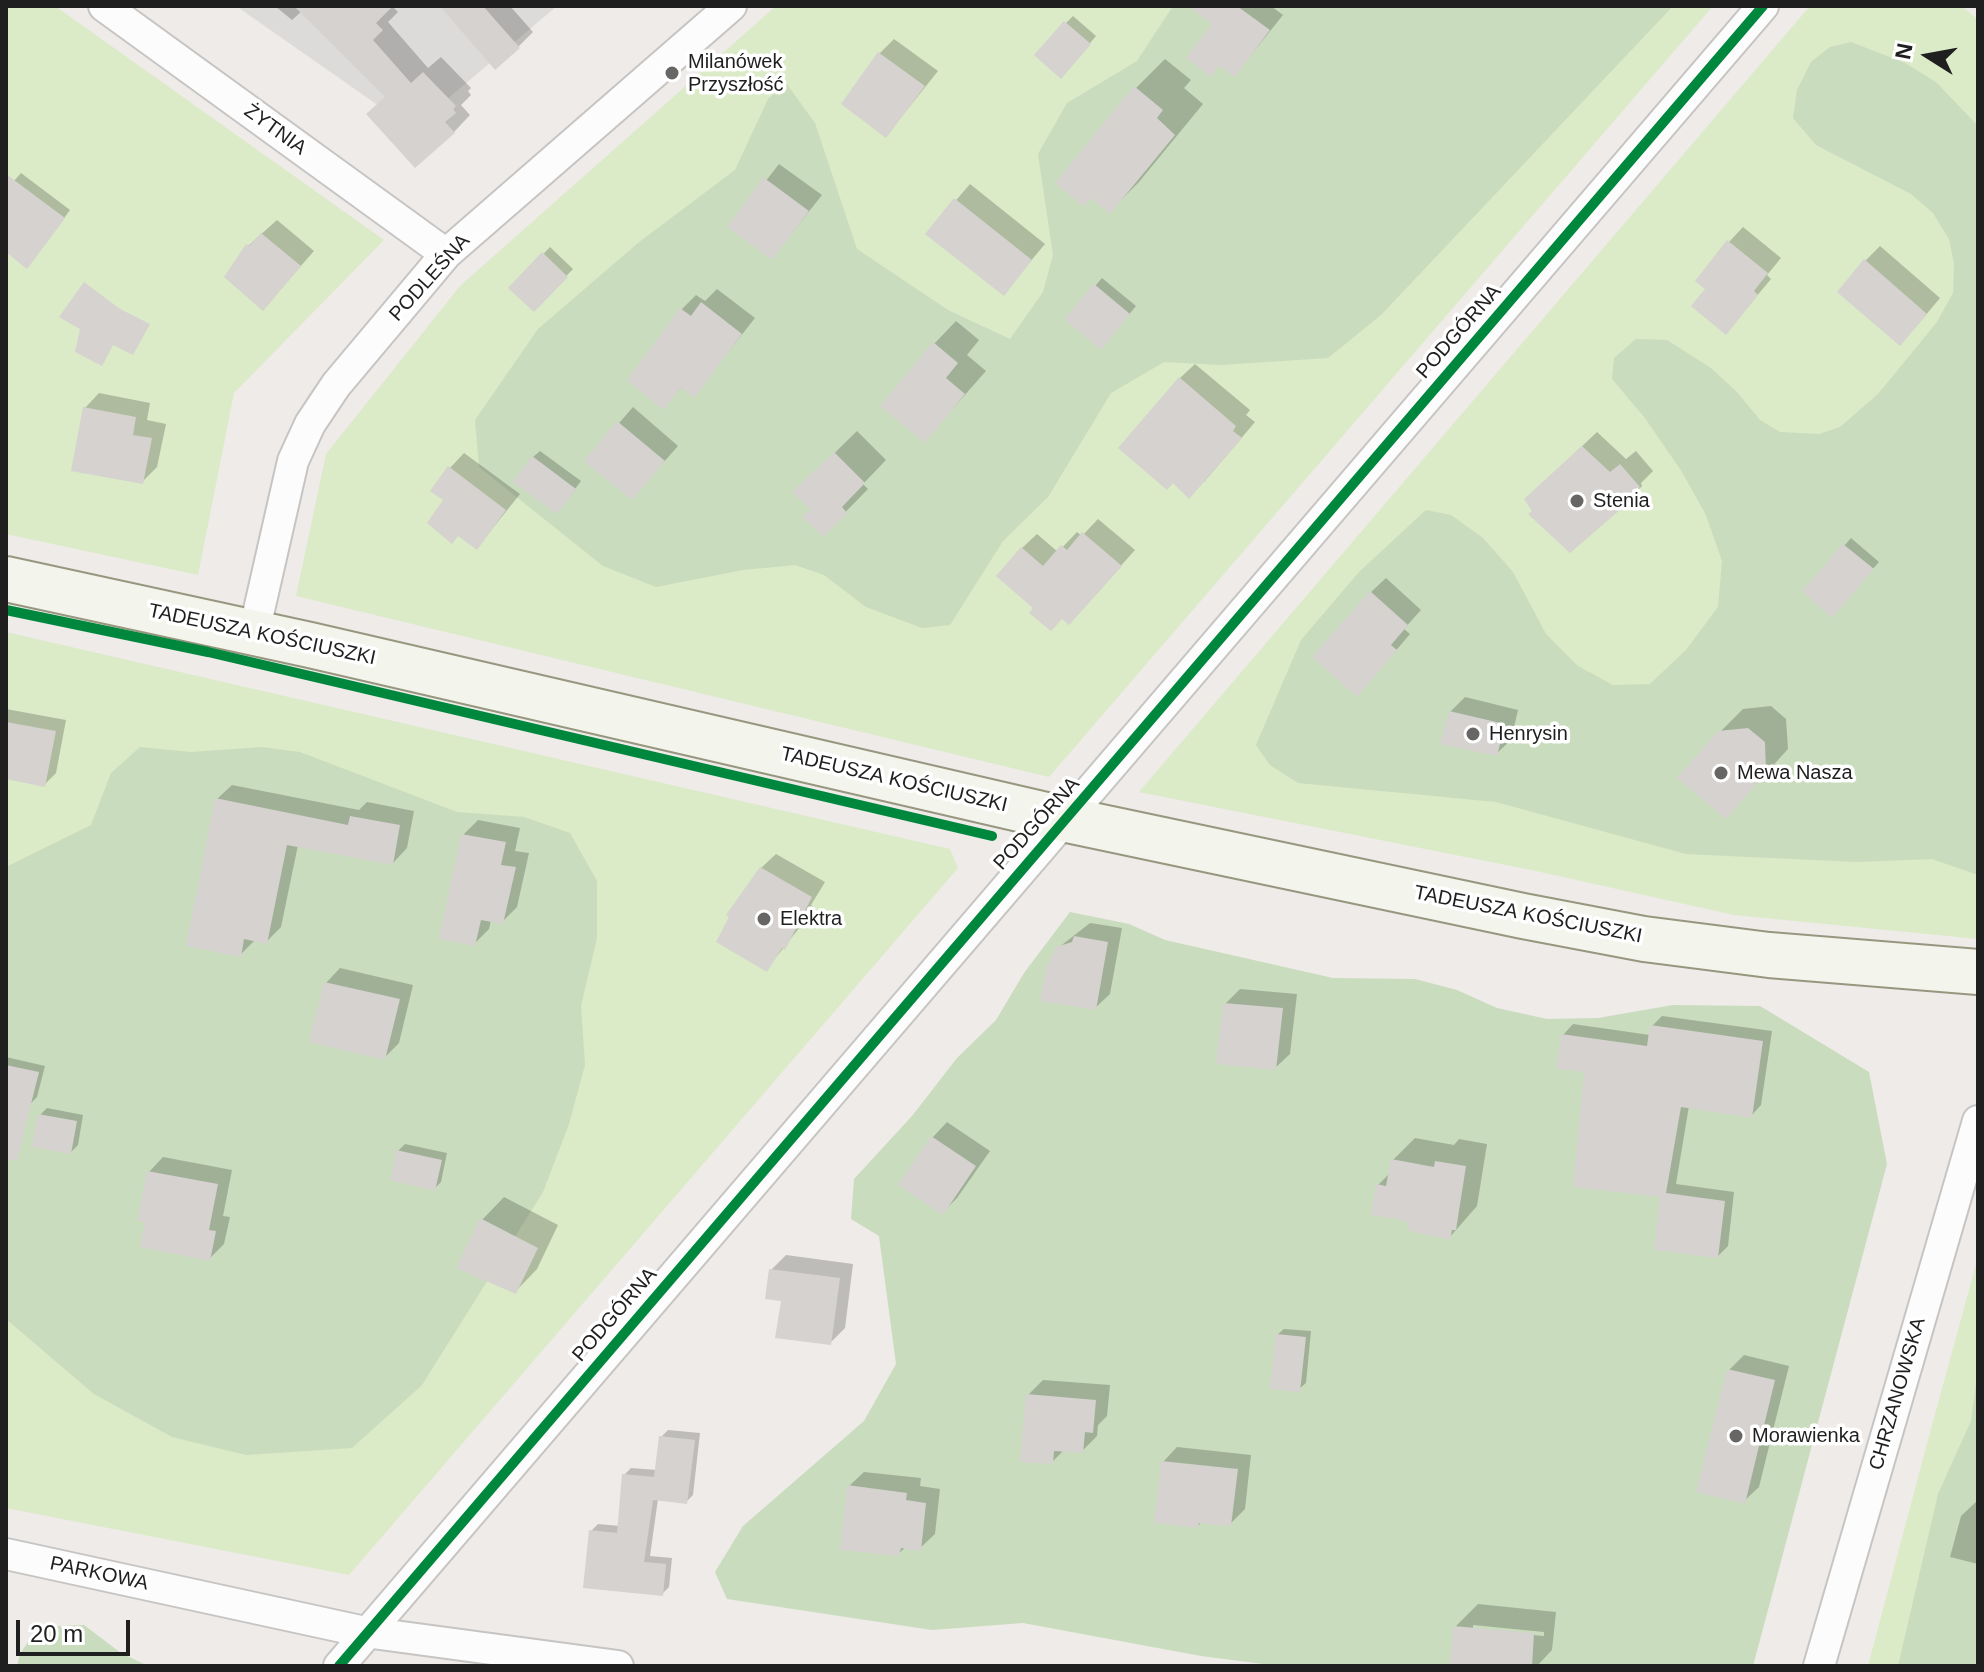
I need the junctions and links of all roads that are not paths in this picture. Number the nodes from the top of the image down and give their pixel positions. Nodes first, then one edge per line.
1 (104, 6) edge
2 (731, 6) edge
3 (1763, 6) edge
4 (446, 254) junction
5 (6, 579) edge
6 (254, 632) junction
7 (1063, 819) junction
8 (1978, 972) edge
9 (1978, 1121) edge
10 (6, 1554) edge
11 (365, 1632) junction
12 (339, 1666) edge
13 (618, 1666) edge
14 (1819, 1666) edge

1 - 4 street, ŻYTNIA
2 - 4 street, PODLEŚNA
3 - 7 street, PODGÓRNA
4 - 6 street, PODLEŚNA
5 - 6 street, TADEUSZA KOŚCIUSZKI
6 - 7 street, TADEUSZA KOŚCIUSZKI
7 - 8 street, TADEUSZA KOŚCIUSZKI
7 - 11 street, PODGÓRNA
9 - 14 street, CHRZANOWSKA
10 - 11 street, PARKOWA
11 - 12 street, PODGÓRNA
11 - 13 street, PARKOWA

